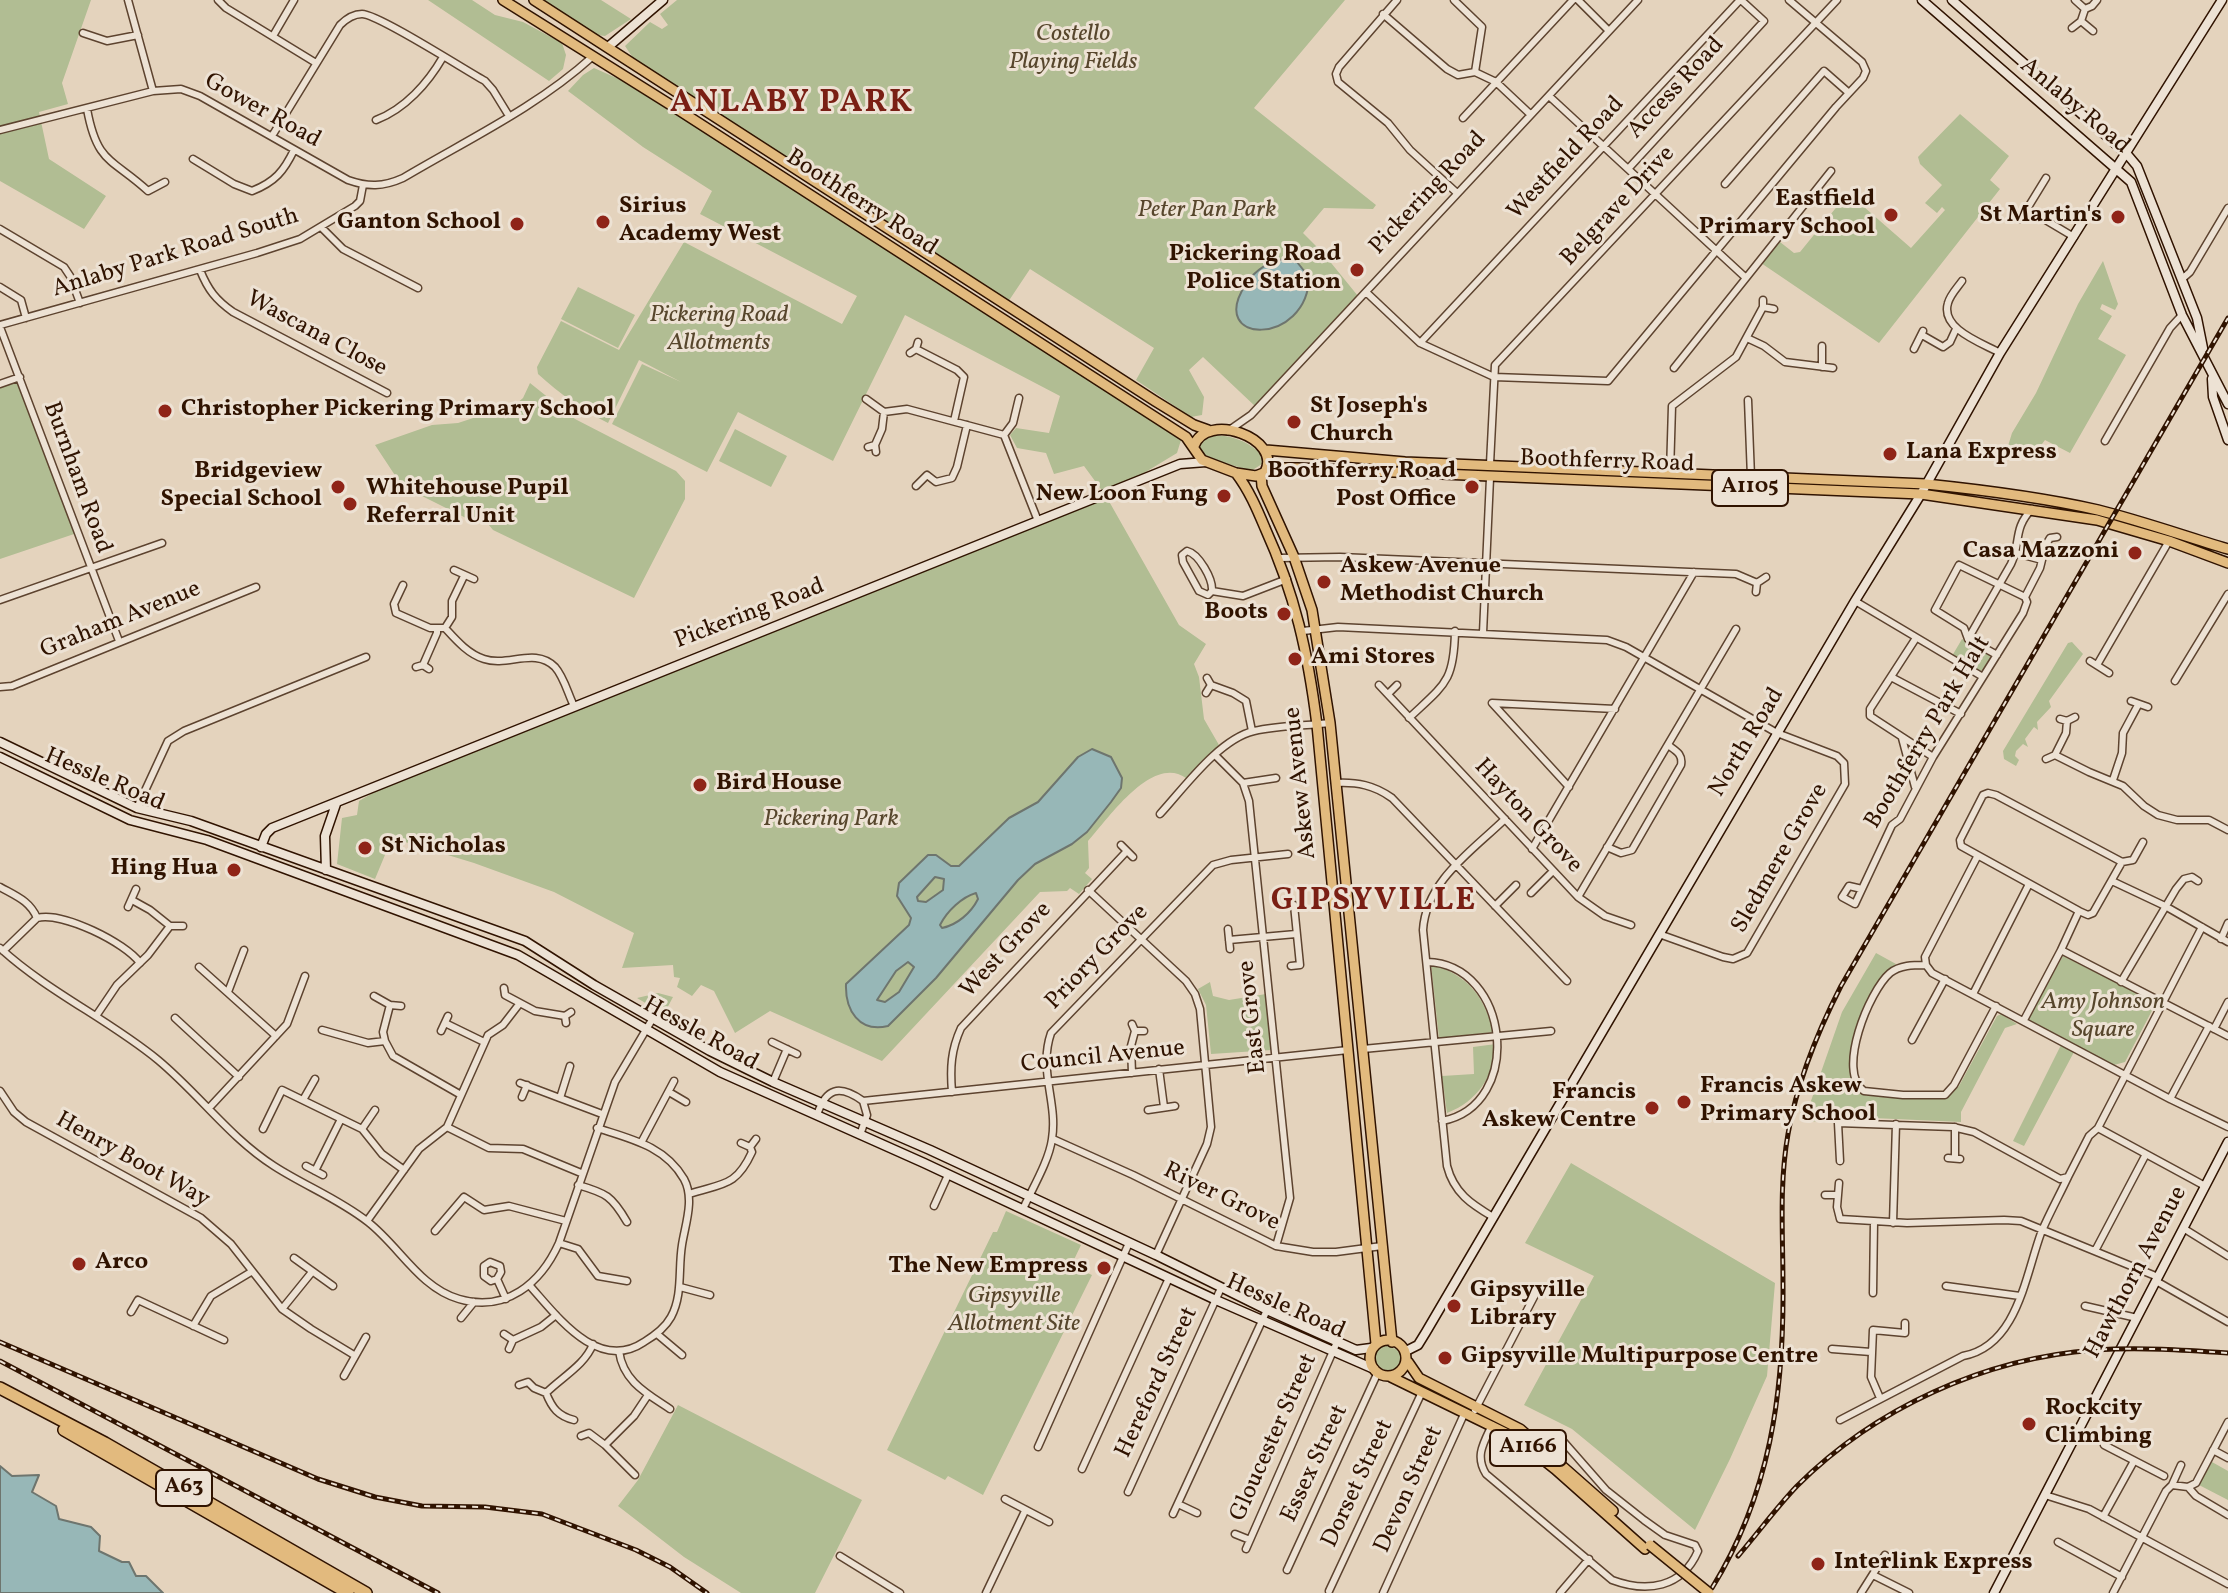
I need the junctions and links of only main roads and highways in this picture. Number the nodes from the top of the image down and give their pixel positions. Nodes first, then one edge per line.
1 (503, 0) edge
2 (534, 0) edge
3 (1208, 430) junction
4 (1194, 448) junction
5 (1266, 450) junction
6 (1236, 473) junction
7 (1263, 473) junction
8 (2228, 549) edge
9 (2228, 563) edge
10 (1342, 850) junction
11 (1329, 851) junction
12 (1392, 1342) junction
13 (1374, 1346) junction
14 (1408, 1362) junction
15 (1391, 1377) junction
16 (0, 1388) edge
17 (0, 1396) edge
18 (1545, 1456) junction
19 (1648, 1547) junction
20 (348, 1593) edge
21 (366, 1593) edge
22 (1701, 1593) edge
23 (1709, 1593) edge

1 - 4 main road, Boothferry Road / A1105
2 - 3 main road, Boothferry Road
3 - 4 main road
3 - 5 main road
4 - 6 main road, A1105
5 - 7 main road
5 - 8 main road, Boothferry Road / A1105
6 - 7 main road, A1105
6 - 11 main road, Askew Avenue
7 - 9 main road, Boothferry Road / A1105
7 - 10 main road, Askew Avenue
10 - 11 main road
10 - 12 main road, Askew Avenue
11 - 13 main road, Askew Avenue
12 - 13 main road
12 - 14 main road
13 - 15 main road
14 - 15 main road
14 - 18 main road, A1166
15 - 18 main road, A1166
16 - 21 highway, A63
17 - 20 highway, A63
18 - 19 main road, A1166
19 - 22 main road, A1166, bridge
19 - 23 main road, A1166, bridge

